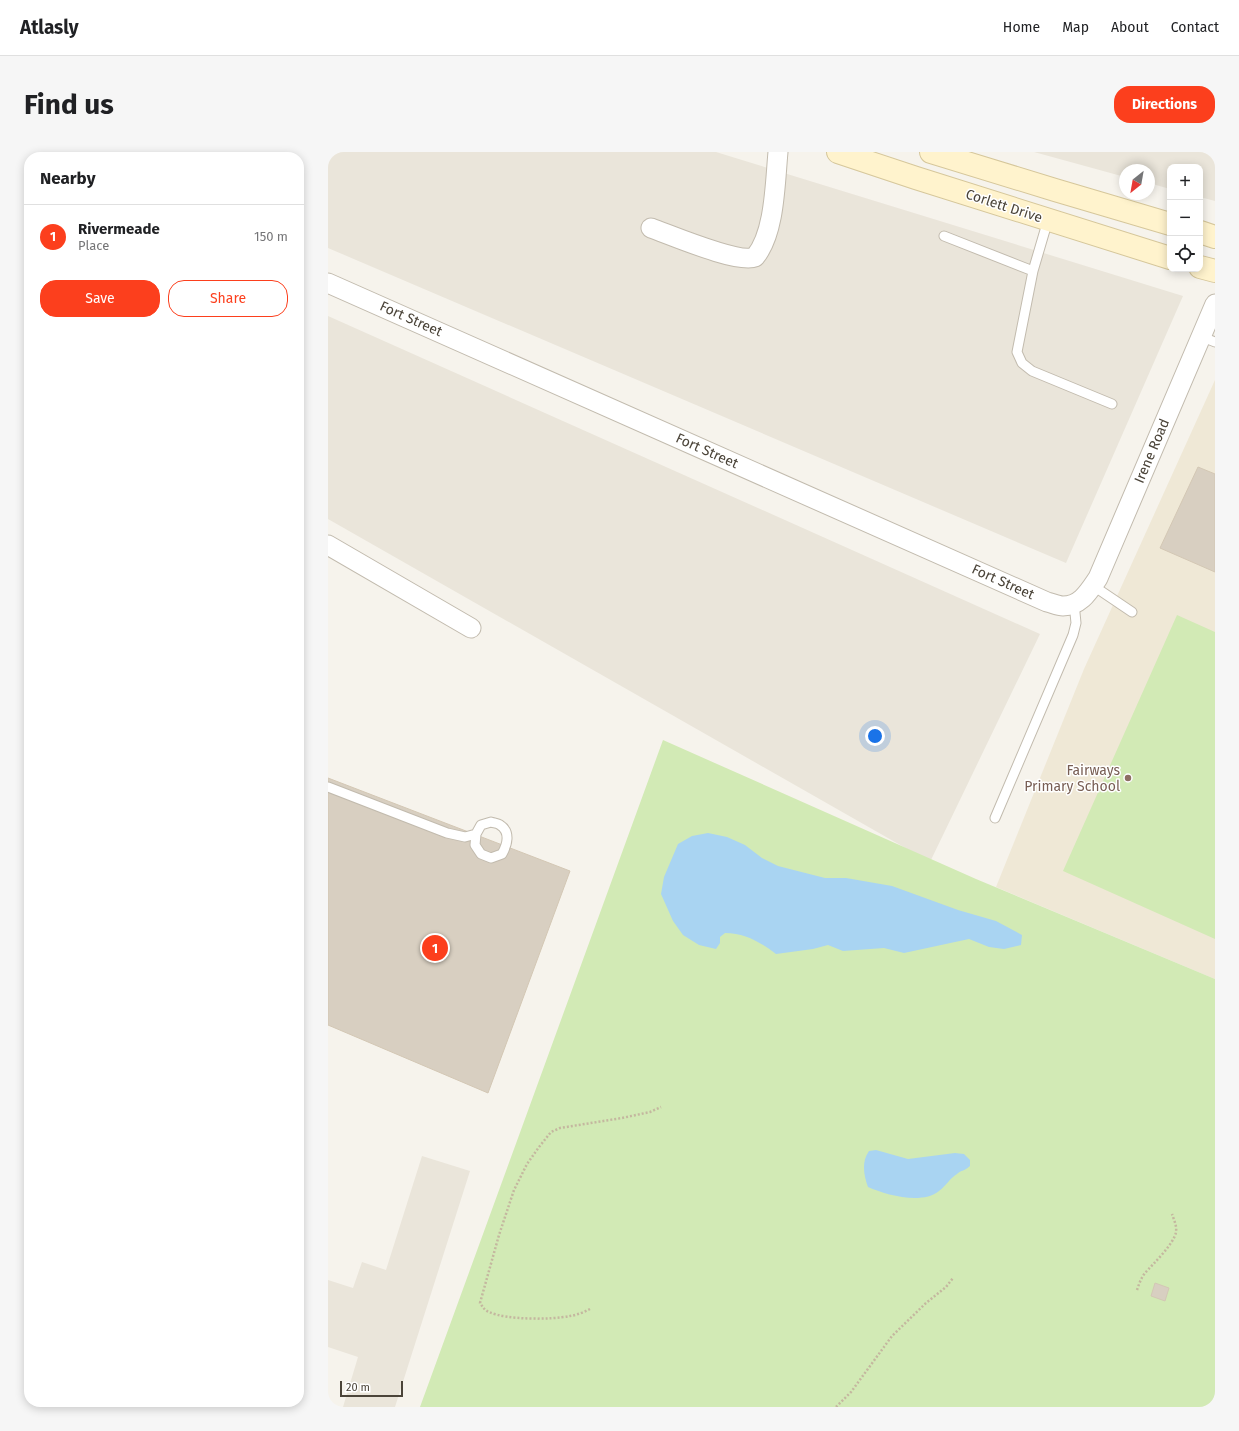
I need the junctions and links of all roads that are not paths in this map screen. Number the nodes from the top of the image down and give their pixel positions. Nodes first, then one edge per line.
1 (778, 152) edge
2 (838, 152) edge
3 (931, 152) edge
4 (1048, 220) junction
5 (1167, 223) edge
6 (651, 228) dead end
7 (1203, 233) edge
8 (944, 236) dead end
9 (1215, 236) edge
10 (1167, 257) edge
11 (1203, 268) edge
12 (1033, 271) junction
13 (1215, 271) edge
14 (328, 283) edge
15 (1215, 304) edge
16 (1208, 339) edge
17 (1112, 404) dead end
18 (328, 545) edge
19 (1084, 595) junction
20 (1132, 612) dead end
21 (471, 628) dead end
22 (328, 788) edge
23 (995, 818) dead end
24 (476, 834) dead end

1 - 6 street
2 - 4 main road, Corlett Drive
3 - 5 main road
4 - 10 main road, Corlett Drive
4 - 12 lane
7 - 9 main road
8 - 12 lane
11 - 13 main road
12 - 17 lane
14 - 19 street, Fort Street
15 - 16 street, Irene Road
16 - 19 street, Irene Road
18 - 21 street
19 - 20 lane
19 - 23 lane
22 - 24 lane

